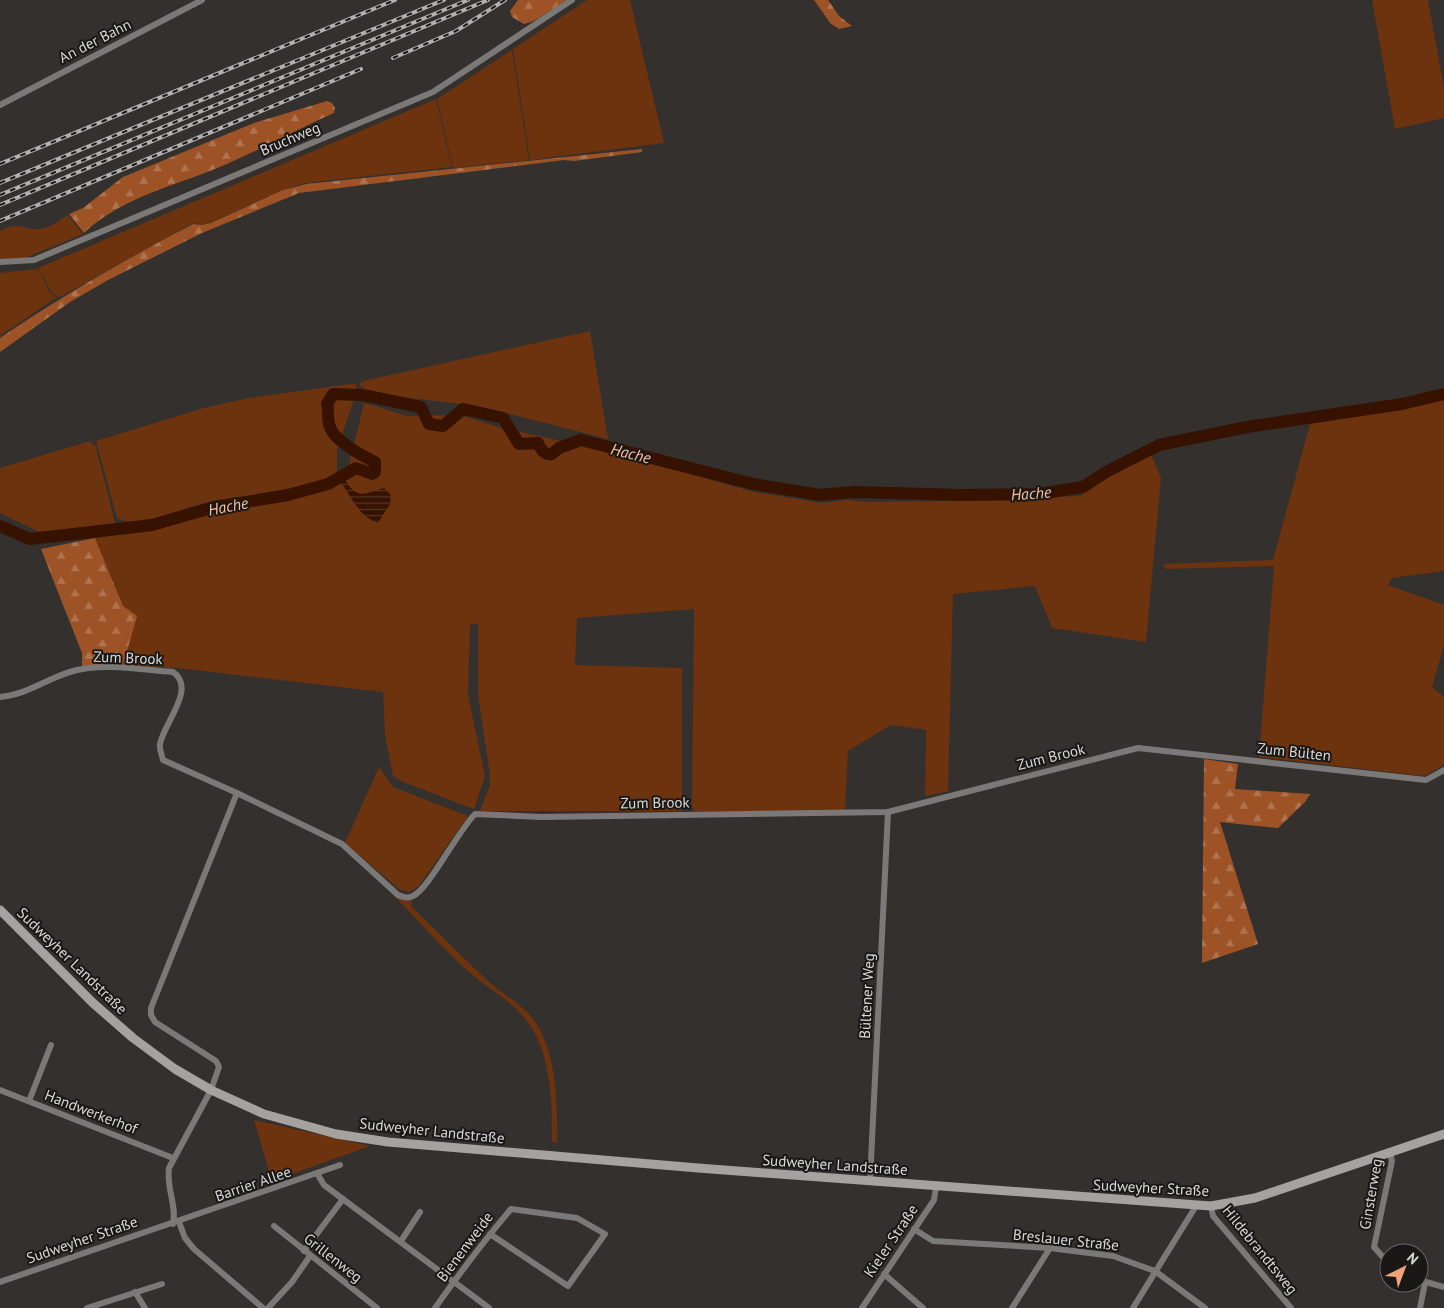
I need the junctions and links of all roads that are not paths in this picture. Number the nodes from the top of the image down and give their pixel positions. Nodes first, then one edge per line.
1 (202, 0) edge
2 (572, 0) edge
3 (0, 105) edge
4 (0, 262) edge
5 (0, 697) edge
6 (1138, 748) joint
7 (1444, 770) edge
8 (237, 793) junction
9 (888, 812) junction
10 (0, 910) edge
11 (51, 1045) dead end
12 (0, 1090) edge
13 (211, 1090) junction
14 (29, 1101) junction
15 (1444, 1134) edge
16 (1390, 1152) junction
17 (173, 1158) junction
18 (340, 1165) dead end
19 (318, 1175) junction
20 (870, 1181) junction
21 (936, 1187) junction
22 (343, 1199) junction
23 (1196, 1206) junction
24 (1211, 1206) junction
25 (420, 1212) dead end
26 (176, 1223) junction
27 (274, 1226) dead end
28 (914, 1229) junction
29 (490, 1234) junction
30 (401, 1241) junction
31 (1050, 1248) junction
32 (304, 1251) junction
33 (1379, 1253) edge
34 (310, 1256) junction
35 (1156, 1271) junction
36 (884, 1274) junction
37 (0, 1282) edge
38 (454, 1282) junction
39 (162, 1284) dead end
40 (1429, 1284) edge
41 (1444, 1287) edge
42 (135, 1292) junction
43 (1421, 1293) edge
44 (87, 1308) edge
45 (145, 1308) edge
46 (263, 1308) edge
47 (268, 1308) edge
48 (377, 1308) edge
49 (435, 1308) edge
50 (489, 1308) edge
51 (862, 1308) edge
52 (923, 1308) edge
53 (1012, 1308) edge
54 (1133, 1308) edge
55 (1205, 1308) edge
56 (1291, 1308) edge
57 (1420, 1308) edge

1 - 3 street, An der Bahn
2 - 4 street, Bruchweg
5 - 8 street, Zum Brook
6 - 7 street, Zum Bülten
6 - 9 street, Zum Brook
8 - 9 street, Zum Brook
8 - 13 street
9 - 20 street, Bültener Weg
10 - 13 main road, Sudweyher Landstraße
11 - 14 street
12 - 14 street, Handwerkerhof
13 - 17 street
13 - 20 main road, Sudweyher Landstraße
14 - 17 street, Handwerkerhof
15 - 16 main road, Sudweyher Straße
16 - 24 main road, Sudweyher Straße
16 - 33 street, Ginsterweg
17 - 26 street
18 - 19 street, Barrier Allee
19 - 22 street
19 - 26 street, Barrier Allee
20 - 21 main road, Sudweyher Landstraße
21 - 23 main road, Sudweyher Straße
21 - 28 street, Kieler Straße
22 - 30 street
22 - 32 street
23 - 24 main road, Sudweyher Straße
23 - 35 street
24 - 56 street, Hildebrandtsweg
25 - 30 street
26 - 37 street, Sudweyher Straße
26 - 46 street
27 - 32 street, Grillenweg
28 - 31 street, Breslauer Straße
28 - 36 street, Kieler Straße
29 - 29 street, Bienenweide
29 - 38 street, Bienenweide
30 - 38 street
31 - 35 street, Breslauer Straße
31 - 53 street
32 - 34 street, Grillenweg
34 - 47 street
34 - 48 street, Grillenweg
35 - 54 street
35 - 55 street, Breslauer Straße
36 - 51 street, Kieler Straße
36 - 52 street
38 - 49 street, Bienenweide
38 - 50 street
39 - 42 street
40 - 41 street
42 - 44 street
42 - 45 street
43 - 57 street

